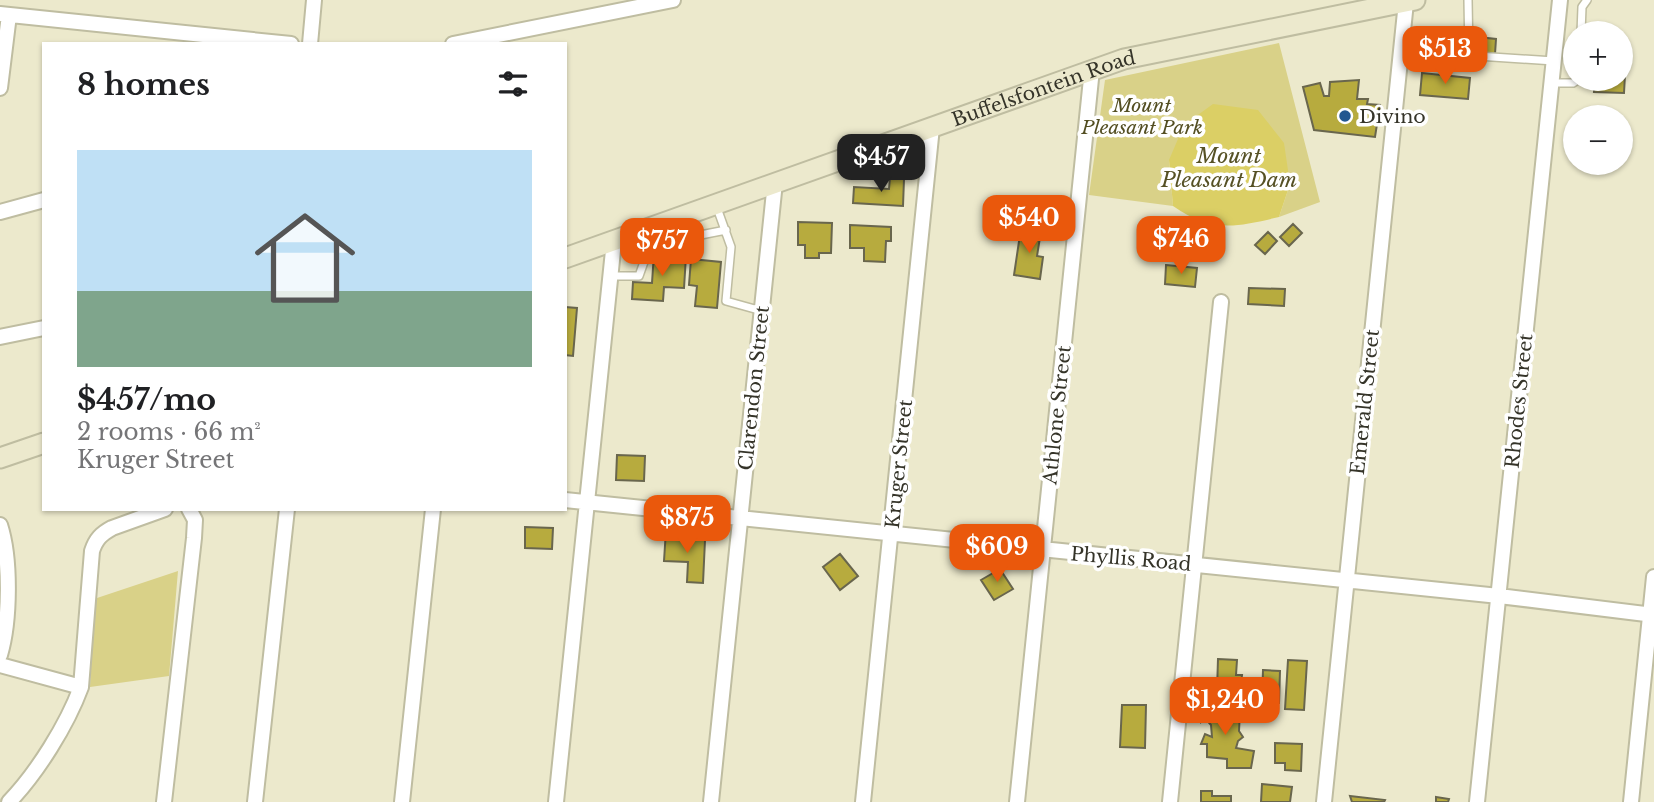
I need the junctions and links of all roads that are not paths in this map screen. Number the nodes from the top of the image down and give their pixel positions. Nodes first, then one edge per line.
1 (314, 0) edge
2 (673, 0) edge
3 (1468, 0) edge
4 (1560, 0) edge
5 (1587, 0) edge
6 (1410, 1) edge
7 (4, 14) edge
8 (1581, 21) edge
9 (272, 42) edge
10 (310, 42) edge
11 (463, 42) edge
12 (1401, 51) junction
13 (1469, 56) junction
14 (1554, 61) junction
15 (1092, 69) junction
16 (1552, 83) junction
17 (1563, 83) edge
18 (0, 86) edge
19 (932, 127) junction
20 (775, 182) junction
21 (42, 201) edge
22 (716, 204) junction
23 (0, 212) edge
24 (726, 230) junction
25 (614, 241) junction
26 (567, 257) edge
27 (611, 276) junction
28 (1221, 302) dead end
29 (762, 311) junction
30 (42, 328) edge
31 (0, 337) edge
32 (42, 444) edge
33 (0, 456) edge
34 (567, 499) edge
35 (588, 502) junction
36 (159, 511) edge
37 (190, 511) edge
38 (287, 511) edge
39 (433, 511) edge
40 (741, 518) junction
41 (0, 525) edge
42 (891, 535) junction
43 (1043, 551) junction
44 (1194, 564) junction
45 (1654, 577) edge
46 (1346, 580) junction
47 (1499, 596) junction
48 (1652, 614) edge
49 (0, 655) edge
50 (0, 664) edge
51 (81, 687) junction
52 (9, 802) edge
53 (164, 802) edge
54 (255, 802) edge
55 (402, 802) edge
56 (556, 802) edge
57 (711, 802) edge
58 (863, 802) edge
59 (1017, 802) edge
60 (1170, 802) edge
61 (1324, 802) edge
62 (1477, 802) edge
63 (1631, 802) edge

1 - 10 street
2 - 11 street
3 - 13 lane
4 - 14 street, Rhodes Street
5 - 8 lane
6 - 12 street, Emerald Street
6 - 15 main road, Buffelsfontein Road
7 - 9 street
7 - 18 street
12 - 13 lane
12 - 46 street, Emerald Street
13 - 14 lane
14 - 16 street, Rhodes Street
15 - 19 main road, Buffelsfontein Road
15 - 43 street, Athlone Street
16 - 17 lane
16 - 47 street, Rhodes Street
19 - 20 main road, Buffelsfontein Road
19 - 42 street, Kruger Street
20 - 22 main road, Buffelsfontein Road
20 - 29 street, Clarendon Street
21 - 23 street
22 - 24 lane
22 - 25 main road, Buffelsfontein Road
24 - 27 lane
24 - 29 lane
25 - 26 main road, Buffelsfontein Road
25 - 27 street
27 - 35 street
28 - 44 street
29 - 40 street, Clarendon Street
30 - 31 street
32 - 33 main road
34 - 35 street, Phyllis Road
35 - 40 street, Phyllis Road
35 - 56 street
36 - 51 street
37 - 53 street
38 - 54 street
39 - 55 street
40 - 42 street, Phyllis Road
40 - 57 street, Clarendon Street
41 - 49 street
42 - 43 street, Phyllis Road
42 - 58 street, Kruger Street
43 - 44 street, Phyllis Road
43 - 59 street, Athlone Street
44 - 46 street, Phyllis Road
44 - 60 street
45 - 48 street
46 - 47 street, Phyllis Road
46 - 61 street, Emerald Street
47 - 48 street, Phyllis Road
47 - 62 street, Rhodes Street
48 - 63 street
50 - 51 street
51 - 52 street

